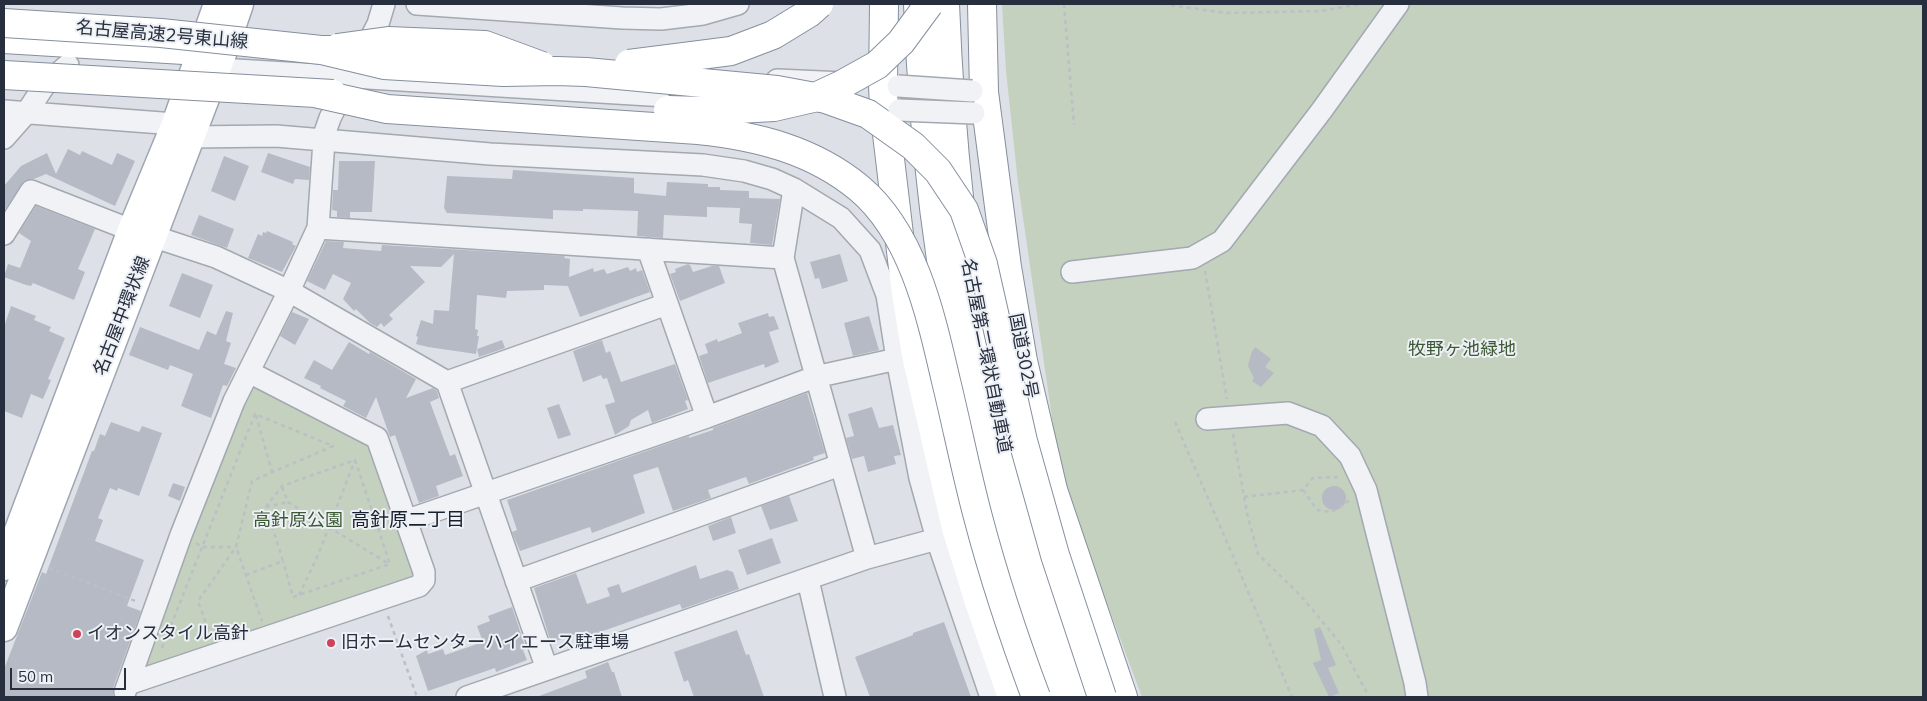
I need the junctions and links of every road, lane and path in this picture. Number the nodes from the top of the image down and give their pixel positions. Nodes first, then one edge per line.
1 (217, 4) edge
2 (240, 4) edge
3 (384, 4) edge
4 (417, 4) edge
5 (738, 4) edge
6 (819, 4) edge
7 (884, 4) edge
8 (918, 4) edge
9 (929, 4) edge
10 (945, 4) edge
11 (982, 4) edge
12 (1064, 4) edge
13 (1163, 4) edge
14 (1361, 4) edge
15 (1398, 4) edge
16 (4, 23) edge
17 (4, 39) edge
18 (4, 53) edge
19 (142, 54) junction
20 (360, 58) junction
21 (209, 60) junction
22 (68, 65) dead end
23 (586, 72) junction
24 (4, 75) edge
25 (350, 78) junction
26 (315, 93) junction
27 (891, 98) junction
28 (979, 102) junction
29 (4, 111) edge
30 (27, 112) junction
31 (1074, 124) dead end
32 (183, 130) junction
33 (4, 138) edge
34 (323, 141) junction
35 (794, 189) junction
36 (318, 228) junction
37 (142, 233) junction
38 (4, 234) edge
39 (648, 249) junction
40 (1202, 253) junction
41 (782, 258) junction
42 (1072, 272) dead end
43 (289, 292) junction
44 (667, 304) junction
45 (896, 359) junction
46 (249, 372) junction
47 (815, 376) junction
48 (447, 382) junction
49 (1227, 399) dead end
50 (255, 414) junction
51 (707, 417) junction
52 (1207, 419) dead end
53 (1175, 422) dead end
54 (1232, 428) dead end
55 (356, 460) junction
56 (840, 465) junction
57 (272, 472) junction
58 (1345, 477) dead end
59 (282, 486) junction
60 (1303, 490) junction
61 (486, 493) junction
62 (1244, 497) junction
63 (1352, 499) dead end
64 (288, 502) junction
65 (266, 507) junction
66 (405, 522) junction
67 (329, 527) junction
68 (937, 539) junction
69 (202, 547) junction
70 (236, 547) junction
71 (867, 558) junction
72 (29, 560) junction
73 (283, 561) junction
74 (390, 564) junction
75 (4, 567) edge
76 (246, 575) junction
77 (808, 580) junction
78 (516, 581) junction
79 (299, 595) junction
80 (385, 607) dead end
81 (155, 608) junction
82 (4, 628) edge
83 (267, 637) junction
84 (203, 640) dead end
85 (168, 651) dead end
86 (547, 669) junction
87 (125, 691) edge
88 (831, 696) edge
89 (417, 697) edge
90 (467, 697) edge
91 (991, 697) edge
92 (1012, 697) edge
93 (1036, 697) edge
94 (1056, 697) edge
95 (1081, 697) edge
96 (1102, 697) edge
97 (1123, 697) edge
98 (1292, 697) edge
99 (1369, 697) edge
100 (1417, 697) edge

1 - 21 main road, 名古屋中環状線
2 - 21 main road, 名古屋中環状線
3 - 20 street
4 - 5 street
6 - 23 highway, bridge
7 - 27 highway
8 - 94 highway, 名古屋第二環状自動車道
9 - 26 highway, bridge
10 - 95 highway, 名古屋第二環状自動車道
11 - 28 highway, 国道302号
12 - 31 path
13 - 14 path
15 - 40 street
16 - 23 highway, 名古屋高速2号東山線, bridge
17 - 19 highway
18 - 19 highway
19 - 21 highway
20 - 21 street
20 - 25 street
20 - 27 street
21 - 25 street
21 - 32 main road, 名古屋中環状線
22 - 30 street
23 - 96 highway, bridge
24 - 26 highway, bridge
25 - 27 street
25 - 34 street
26 - 93 highway, bridge
27 - 28 street, bridge
27 - 92 highway
28 - 97 highway, 国道302号
29 - 30 street
30 - 32 street
30 - 33 street
32 - 34 street
32 - 37 main road, 名古屋中環状線
34 - 35 street
34 - 36 street
35 - 41 street
35 - 45 street
36 - 39 street
36 - 43 street
37 - 38 street
37 - 43 street
37 - 72 main road, 名古屋中環状線
37 - 75 main road, 名古屋中環状線
39 - 41 street
39 - 44 street
40 - 42 street
40 - 49 path
41 - 47 street
43 - 46 street
43 - 48 street
44 - 48 street
44 - 51 street
45 - 47 street
45 - 68 street
46 - 66 street
46 - 81 street
47 - 51 street
47 - 56 street
48 - 61 street
50 - 57 path
50 - 57 path
50 - 69 path
51 - 61 street
52 - 100 street
53 - 98 path
54 - 62 path
55 - 59 path
55 - 67 path
55 - 74 path
56 - 71 street
56 - 78 street
57 - 70 path
58 - 60 path
59 - 64 path
59 - 65 path
60 - 62 path
60 - 63 path
61 - 66 street
61 - 78 street
62 - 99 path
64 - 65 path
64 - 67 path
65 - 73 path
66 - 83 street
67 - 74 path
67 - 79 path
68 - 71 street
68 - 91 street
69 - 70 path
69 - 85 path
70 - 76 path
70 - 84 path
71 - 77 street
72 - 81 path
72 - 82 main road, 名古屋中環状線
73 - 76 path
73 - 79 path
74 - 79 path
76 - 83 path
77 - 86 street
77 - 88 street
78 - 86 street
80 - 89 path
81 - 87 street
83 - 87 street
86 - 90 street

